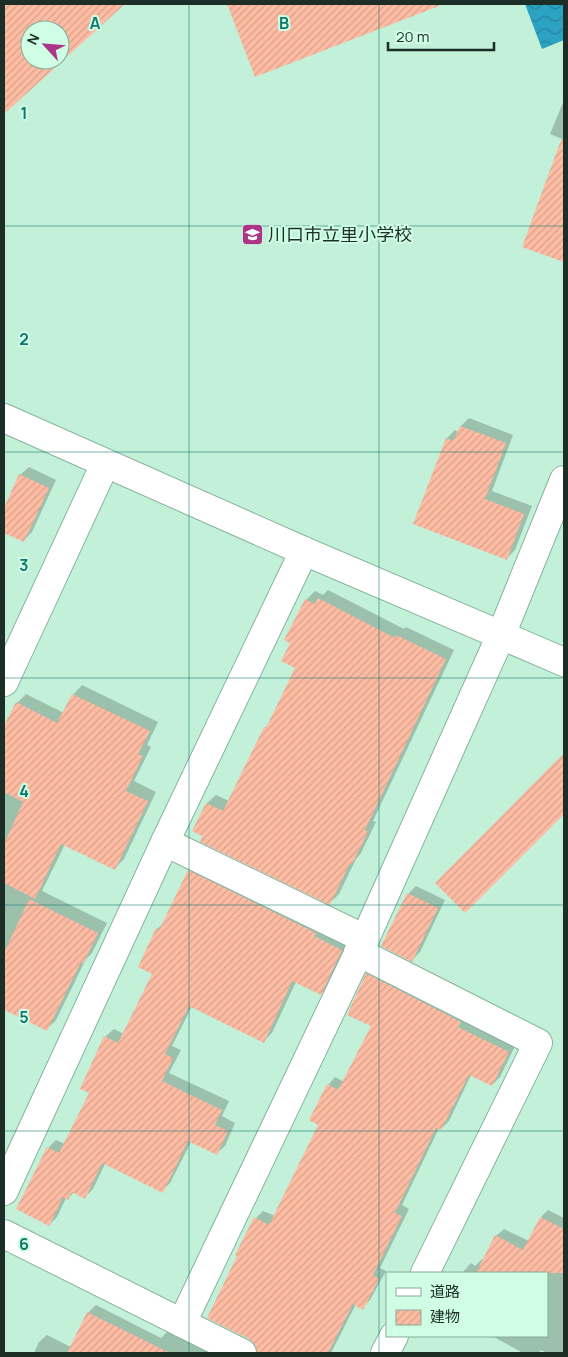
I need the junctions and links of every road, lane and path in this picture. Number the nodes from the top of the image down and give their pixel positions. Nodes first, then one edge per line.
1 (4, 418) edge
2 (105, 464) junction
3 (564, 480) edge
4 (304, 551) junction
5 (501, 635) junction
6 (564, 662) edge
7 (4, 682) edge
8 (166, 842) junction
9 (361, 946) junction
10 (4, 1191) edge
11 (4, 1234) edge
12 (424, 1272) edge
13 (182, 1323) junction
14 (393, 1337) edge
15 (242, 1353) edge
16 (385, 1353) edge

1 - 2 street
2 - 4 street
2 - 7 street
3 - 5 street
4 - 5 street
4 - 8 street
5 - 6 street
5 - 9 street
8 - 9 street
8 - 10 street
9 - 12 street
9 - 13 street
11 - 13 street
13 - 15 street
14 - 16 street

